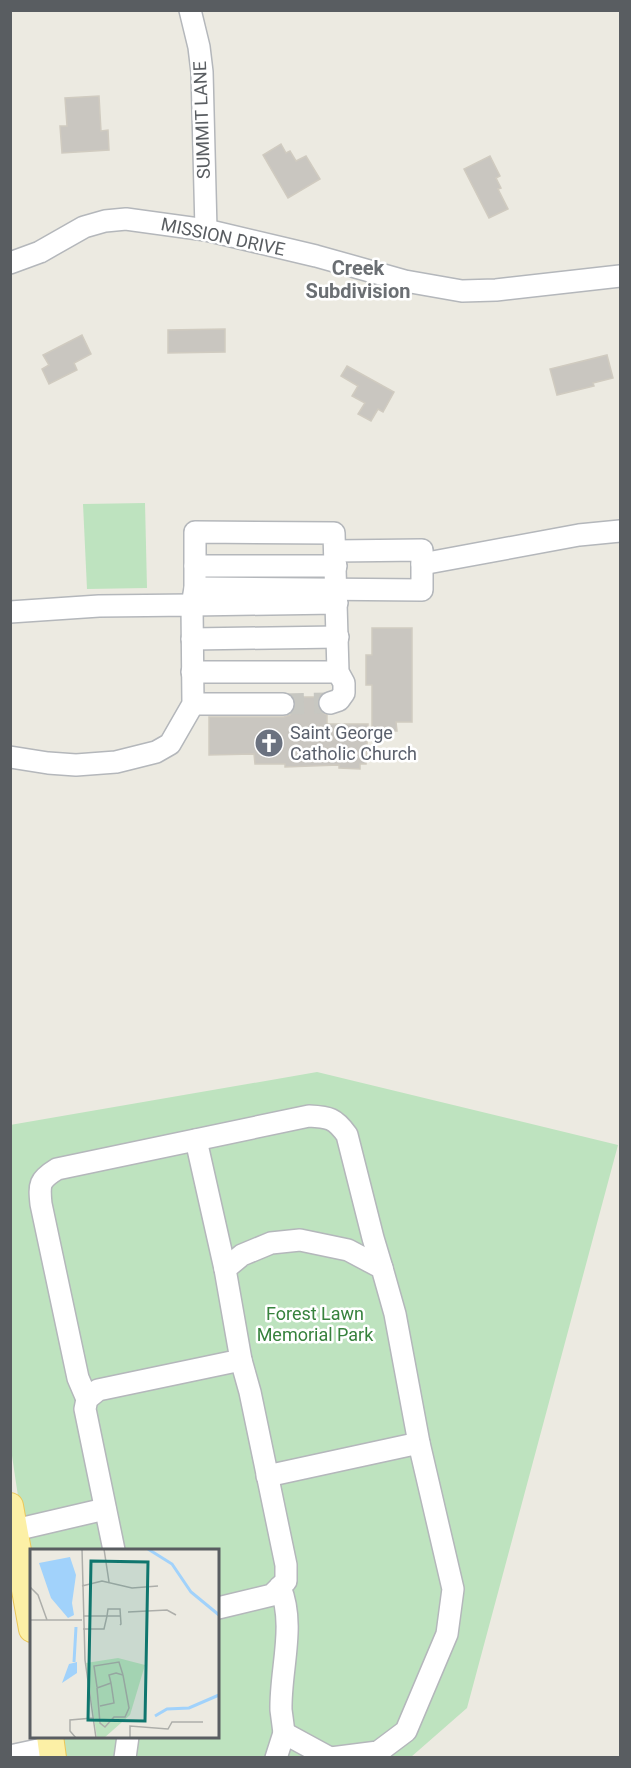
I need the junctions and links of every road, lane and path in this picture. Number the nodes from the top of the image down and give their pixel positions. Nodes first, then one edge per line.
1 (190, 10) edge
2 (206, 230) junction
3 (10, 264) edge
4 (621, 276) edge
5 (621, 531) edge
6 (335, 550) junction
7 (422, 564) junction
8 (195, 566) junction
9 (337, 596) junction
10 (193, 597) junction
11 (10, 612) edge
12 (338, 637) junction
13 (192, 639) junction
14 (192, 672) junction
15 (338, 672) junction
16 (330, 703) dead end
17 (193, 704) junction
18 (283, 704) tunnel mouth
19 (10, 757) edge
20 (196, 1140) junction
21 (382, 1268) junction
22 (225, 1269) junction
23 (241, 1360) junction
24 (87, 1399) junction
25 (419, 1443) junction
26 (267, 1476) junction
27 (105, 1509) junction
28 (13, 1518) edge
29 (114, 1549) edge
30 (280, 1587) junction
31 (219, 1608) edge
32 (30, 1617) edge
33 (284, 1733) junction
34 (128, 1738) edge
35 (52, 1747) edge
36 (10, 1756) edge
37 (125, 1758) edge
38 (276, 1758) edge
39 (330, 1758) edge

1 - 2 street, SUMMIT LANE
2 - 3 street, MISSION DRIVE
2 - 4 street, MISSION DRIVE
5 - 7 street
6 - 7 street
6 - 8 street
6 - 8 street
6 - 9 street
7 - 9 street
8 - 10 street
9 - 10 street
9 - 12 street
10 - 11 street
10 - 13 street
12 - 13 street
12 - 15 street
13 - 14 street
14 - 15 street
14 - 17 street
15 - 16 street
17 - 18 street
17 - 19 street
20 - 21 street
20 - 22 street
20 - 24 street
21 - 22 street
21 - 25 street
22 - 23 street
23 - 24 street
23 - 26 street
24 - 27 street
25 - 26 street
25 - 39 street
26 - 30 street
27 - 28 street
27 - 29 street
28 - 32 main road
30 - 31 street
30 - 33 street
33 - 38 street
33 - 39 street
34 - 37 street
35 - 36 street

